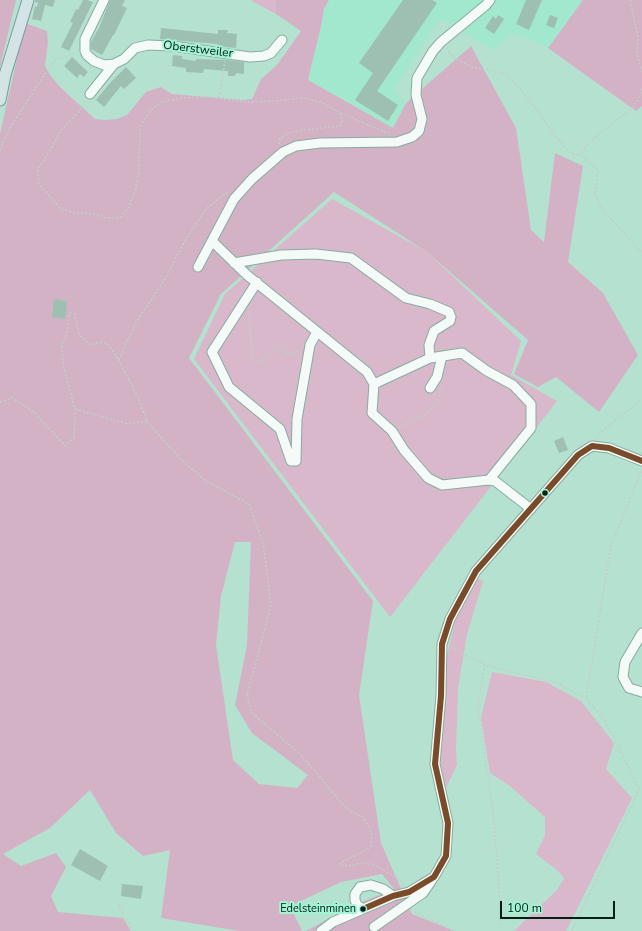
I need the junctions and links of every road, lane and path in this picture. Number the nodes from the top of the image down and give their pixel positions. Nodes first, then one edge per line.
1 (28, 0) edge
2 (104, 0) edge
3 (490, 0) edge
4 (630, 0) edge
5 (282, 40) dead end
6 (441, 42) junction
7 (85, 51) junction
8 (226, 54) junction
9 (114, 64) junction
10 (642, 72) edge
11 (642, 87) edge
12 (90, 94) joint
13 (219, 98) junction
14 (0, 100) edge
15 (340, 113) junction
16 (396, 134) dead end
17 (0, 150) edge
18 (283, 152) junction
19 (580, 156) junction
20 (233, 190) dead end
21 (212, 241) junction
22 (642, 253) edge
23 (234, 263) junction
24 (198, 267) dead end
25 (257, 282) junction
26 (244, 302) junction
27 (317, 332) junction
28 (310, 345) junction
29 (442, 356) junction
30 (430, 358) junction
31 (119, 361) junction
32 (437, 377) junction
33 (374, 384) junction
34 (430, 388) dead end
35 (642, 399) edge
36 (0, 402) edge
37 (75, 409) junction
38 (147, 421) junction
39 (392, 431) junction
40 (592, 446) junction
41 (642, 461) edge
42 (642, 470) edge
43 (489, 480) junction
44 (531, 509) junction
45 (642, 633) edge
46 (442, 644) junction
47 (485, 665) junction
48 (642, 692) edge
49 (586, 698) junction
50 (434, 877) junction
51 (409, 892) junction
52 (393, 896) junction
53 (119, 905) dead end
54 (404, 906) junction
55 (363, 909) junction
56 (374, 927) dead end
57 (133, 931) edge
58 (321, 931) edge
59 (453, 931) edge
60 (500, 931) edge
61 (572, 931) edge

1 - 14 main road
2 - 7 street
3 - 6 street
4 - 10 path
5 - 8 street, Oberstweiler
6 - 18 street
6 - 19 path
7 - 9 street
7 - 17 path
8 - 9 street, Oberstweiler
8 - 13 path
9 - 12 street, Oberstweiler
11 - 19 path
12 - 13 path
13 - 15 path
15 - 16 path
15 - 18 path
18 - 21 street
19 - 22 path
20 - 31 path
21 - 23 street
21 - 24 street
23 - 25 street
23 - 30 street
25 - 26 street
25 - 27 street
26 - 28 path
26 - 28 street
27 - 28 street
27 - 33 street
29 - 30 street
29 - 32 street
29 - 43 street
30 - 33 street
31 - 37 path
31 - 38 path
32 - 34 street
32 - 39 path
33 - 39 street
35 - 40 path
36 - 37 path
37 - 38 path
38 - 51 path
39 - 43 street
40 - 41 street
40 - 44 street
42 - 49 path
43 - 44 street
44 - 46 street
45 - 48 street
46 - 47 path
46 - 50 street
47 - 49 path
47 - 60 path
49 - 61 path
50 - 51 street
50 - 54 street
51 - 52 street
52 - 55 street
52 - 55 street
53 - 57 path
54 - 56 street
54 - 59 path
55 - 58 street

